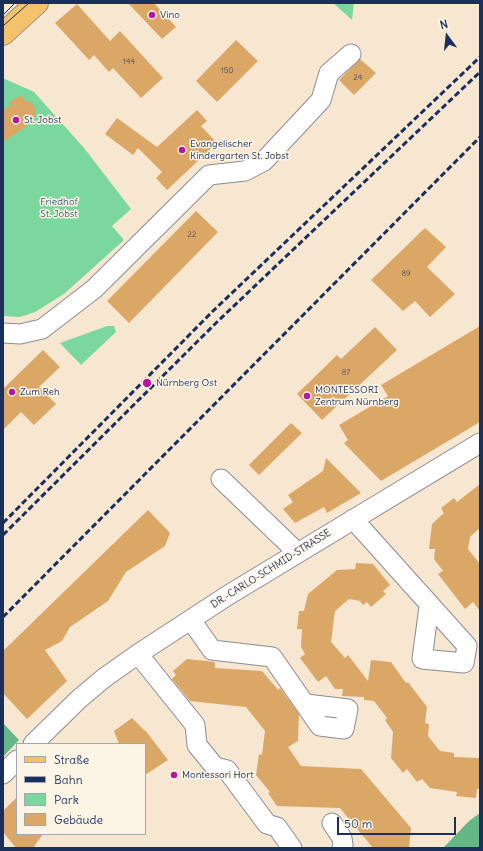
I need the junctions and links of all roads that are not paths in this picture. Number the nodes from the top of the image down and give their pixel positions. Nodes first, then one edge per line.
1 (36, 3) edge
2 (3, 34) edge
3 (351, 54) dead end
4 (3, 333) edge
5 (480, 443) edge
6 (221, 479) dead end
7 (353, 519) junction
8 (298, 553) junction
9 (430, 606) dead end
10 (190, 620) junction
11 (138, 654) junction
12 (306, 704) dead end
13 (34, 743) edge
14 (16, 761) edge
15 (3, 774) edge
16 (332, 823) dead end
17 (292, 848) edge
18 (342, 848) edge

1 - 2 main road
3 - 4 street
5 - 7 street, DR.-CARLO-SCHMID-STRASSE
6 - 8 street
7 - 8 street, DR.-CARLO-SCHMID-STRASSE
7 - 9 street
8 - 10 street, DR.-CARLO-SCHMID-STRASSE
10 - 11 street, DR.-CARLO-SCHMID-STRASSE
10 - 12 street
11 - 13 street, DR.-CARLO-SCHMID-STRASSE
11 - 17 street
14 - 15 street
16 - 18 street

